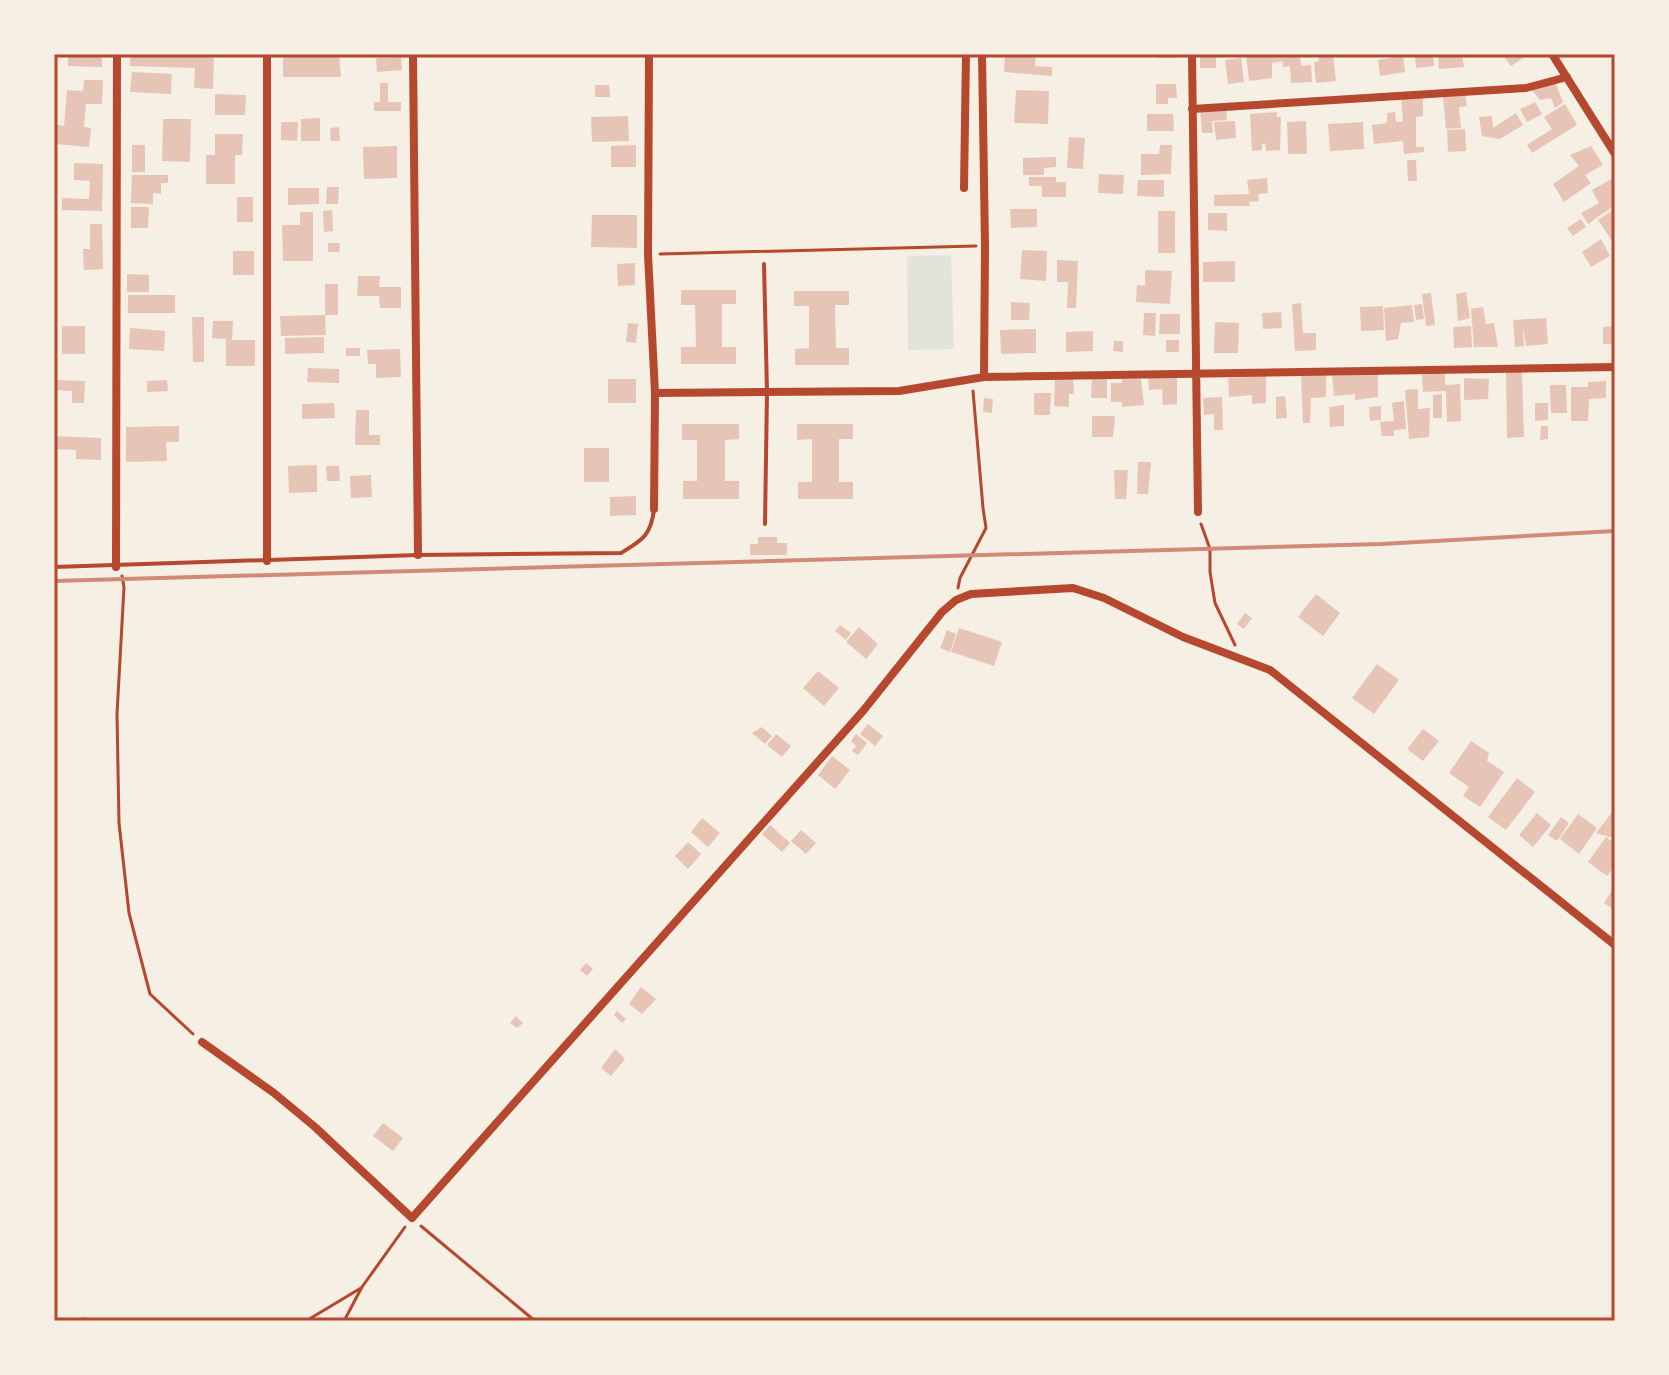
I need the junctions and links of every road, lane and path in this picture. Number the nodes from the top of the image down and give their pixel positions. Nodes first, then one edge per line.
1 (117, 54) edge
2 (267, 54) edge
3 (413, 54) edge
4 (649, 54) edge
5 (966, 54) edge
6 (982, 54) edge
7 (1192, 54) edge
8 (1552, 54) edge
9 (1567, 77) junction
10 (1192, 109) junction
11 (1615, 154) edge
12 (964, 188) dead end
13 (985, 246) junction
14 (648, 254) junction
15 (764, 264) dead end
16 (1615, 367) edge
17 (1196, 373) junction
18 (984, 377) junction
19 (972, 379) junction
20 (767, 392) junction
21 (655, 393) junction
22 (654, 509) joint
23 (1198, 512) joint
24 (765, 524) dead end
25 (418, 555) junction
26 (267, 561) junction
27 (54, 567) edge
28 (116, 567) junction
29 (956, 600) junction
30 (1243, 658) junction
31 (1615, 945) edge
32 (202, 1042) joint
33 (412, 1218) junction
34 (362, 1287) junction
35 (61, 1321) edge
36 (105, 1321) edge
37 (306, 1321) edge
38 (344, 1321) edge
39 (535, 1321) edge

1 - 28 street
2 - 26 street
3 - 25 street
4 - 14 street
5 - 12 street
6 - 13 street
7 - 10 street
8 - 9 street
9 - 10 street
9 - 11 street
10 - 17 street
13 - 14 path
13 - 18 street
14 - 21 street
15 - 20 lane
16 - 17 street
17 - 18 street
17 - 23 street
18 - 19 street
19 - 20 street
19 - 29 path
20 - 21 street
20 - 24 lane
21 - 22 street
22 - 25 lane
23 - 30 path
25 - 26 lane
26 - 28 lane
27 - 28 lane
28 - 32 path
29 - 30 street
29 - 33 street
30 - 31 street
32 - 33 street
33 - 34 path
33 - 39 path
34 - 37 path
34 - 38 path
35 - 36 path

